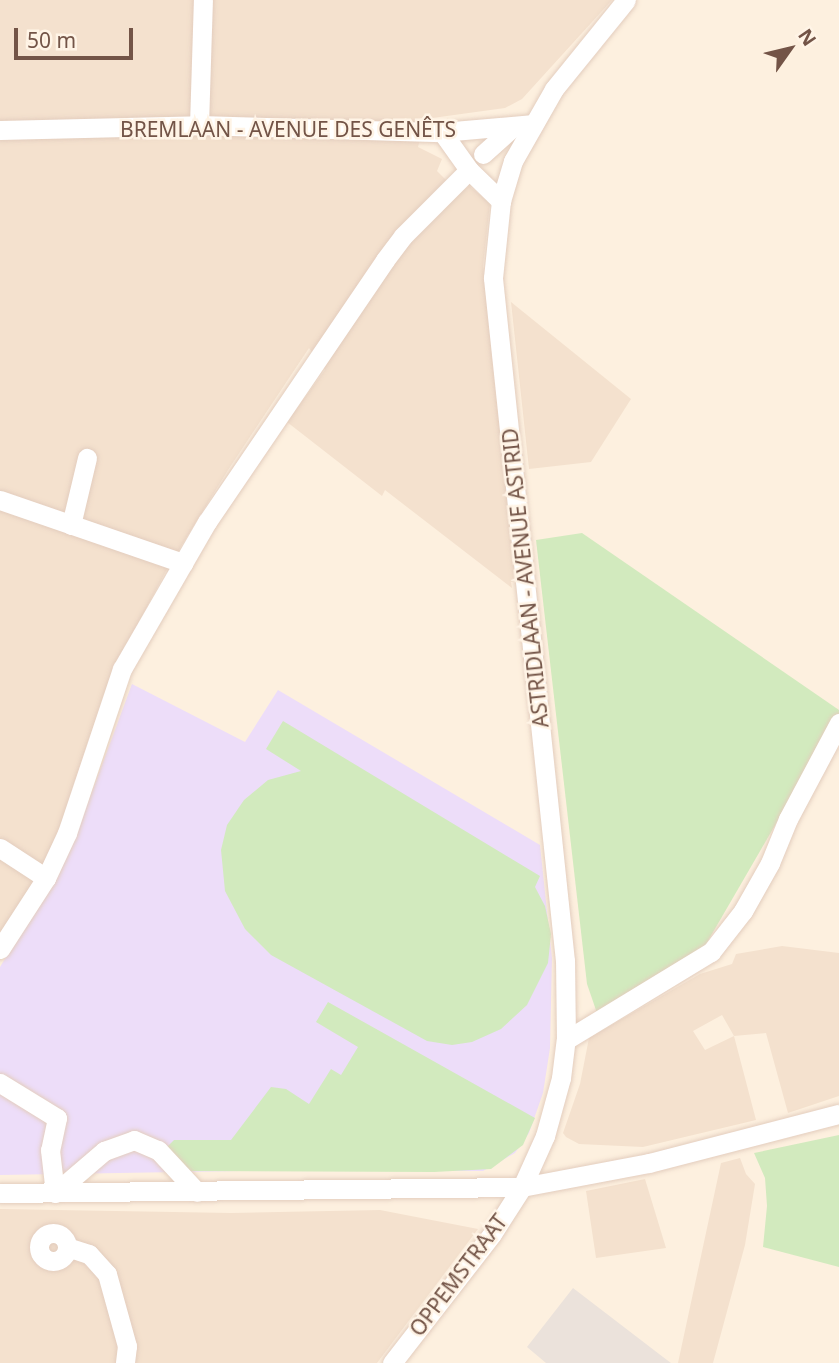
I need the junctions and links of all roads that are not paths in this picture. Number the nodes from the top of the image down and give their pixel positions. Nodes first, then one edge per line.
1 (203, 0) edge
2 (626, 0) edge
3 (199, 125) junction
4 (524, 125) junction
5 (0, 130) edge
6 (442, 132) junction
7 (483, 153) dead end
8 (469, 170) junction
9 (501, 201) junction
10 (87, 458) dead end
11 (0, 500) edge
12 (72, 525) junction
13 (183, 563) junction
14 (839, 723) edge
15 (0, 848) edge
16 (46, 878) junction
17 (0, 949) edge
18 (566, 1040) junction
19 (0, 1083) edge
20 (839, 1114) edge
21 (522, 1187) junction
22 (55, 1192) junction
23 (197, 1192) junction
24 (0, 1193) edge
25 (67, 1247) dead end
26 (125, 1363) edge
27 (392, 1363) edge

1 - 3 street
2 - 4 street, ASTRIDLAAN - AVENUE ASTRID
3 - 5 street, BREMLAAN - AVENUE DES GENÊTS
3 - 6 street, BREMLAAN - AVENUE DES GENÊTS
4 - 6 street, BREMLAAN - AVENUE DES GENÊTS
4 - 7 street
4 - 9 street, ASTRIDLAAN - AVENUE ASTRID
6 - 8 street
8 - 9 street
8 - 13 street
9 - 18 street, ASTRIDLAAN - AVENUE ASTRID
10 - 12 street
11 - 12 street
12 - 13 street
13 - 16 street
14 - 18 street
15 - 16 street
16 - 17 street
18 - 21 street, ASTRIDLAAN - AVENUE ASTRID
19 - 22 street
20 - 21 street
21 - 23 street
21 - 27 street, OPPEMSTRAAT
22 - 23 street
22 - 23 street
22 - 24 street
25 - 26 street

